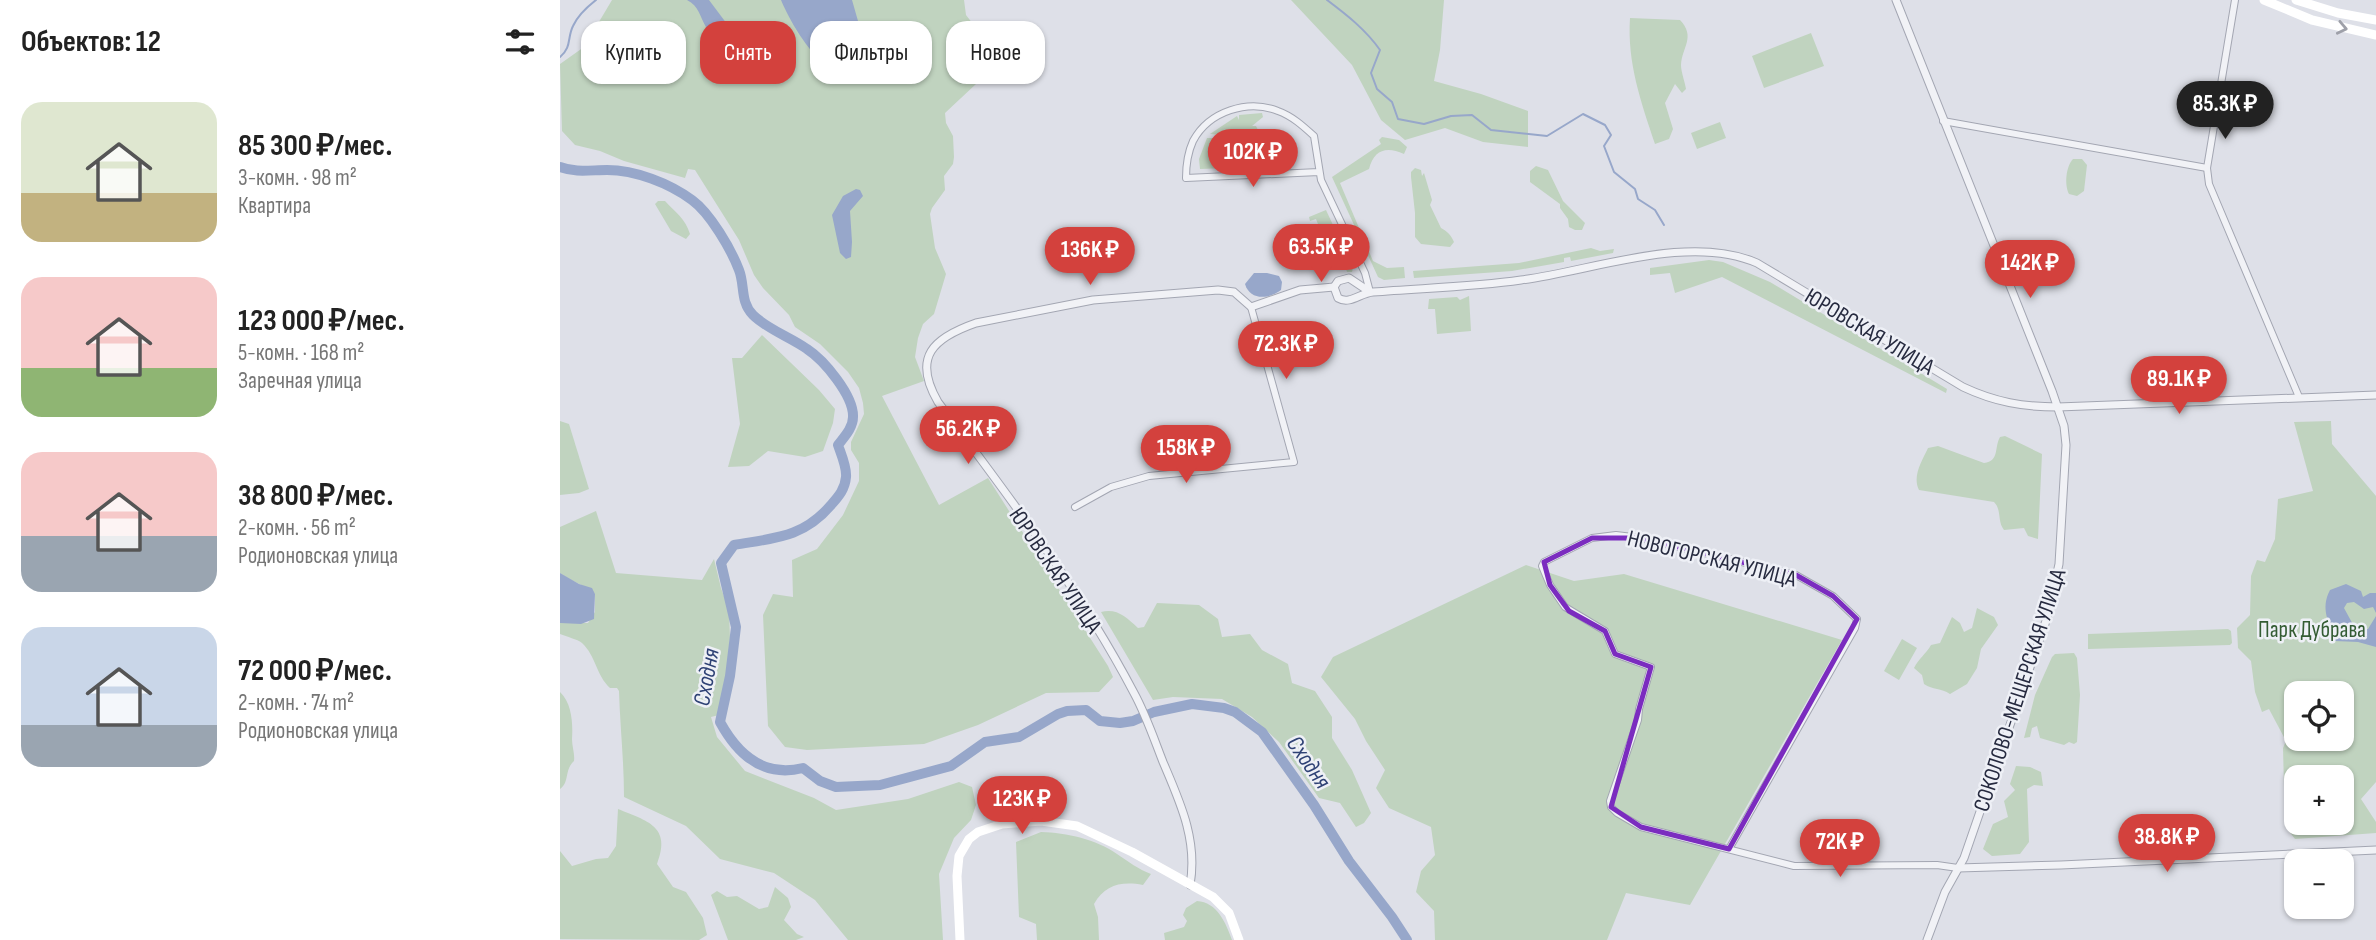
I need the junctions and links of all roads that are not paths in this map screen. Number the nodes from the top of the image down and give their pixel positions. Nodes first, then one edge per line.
1 (1896, 0) edge
2 (2235, 0) edge
3 (2242, 0) edge
4 (2263, 0) edge
5 (2295, 0) edge
6 (2316, 7) junction
7 (2235, 9) junction
8 (2312, 20) junction
9 (2376, 20) edge
10 (2376, 34) edge
11 (1943, 121) junction
12 (2207, 169) junction
13 (1319, 172) junction
14 (1359, 262) junction
15 (1352, 280) junction
16 (1335, 287) junction
17 (1370, 292) junction
18 (1352, 299) junction
19 (1251, 307) junction
20 (2376, 395) edge
21 (2299, 397) junction
22 (2058, 407) junction
23 (1075, 507) dead end
24 (1729, 849) junction
25 (2376, 850) edge
26 (1958, 868) junction
27 (1190, 884) junction
28 (960, 940) edge
29 (1239, 940) edge
30 (1927, 940) edge

1 - 11 street, СОКОЛОВО-МЕЩЕРСКАЯ УЛИЦА
2 - 7 street
3 - 7 street
4 - 8 main road
5 - 6 main road
6 - 8 street
6 - 9 main road
7 - 12 street
8 -> 10 main road
11 - 12 street
11 - 22 street, СОКОЛОВО-МЕЩЕРСКАЯ УЛИЦА
12 - 21 street
13 - 13 street
13 - 14 street
14 - 15 street
14 - 17 street
15 - 16 street
15 - 17 street
15 - 18 street
16 - 18 street
16 - 19 street
17 - 18 street, ЮРОВСКАЯ УЛИЦА
17 - 22 street, ЮРОВСКАЯ УЛИЦА
19 - 23 street
19 - 27 street, ЮРОВСКАЯ УЛИЦА
20 - 21 street, ЮРОВСКАЯ УЛИЦА
21 - 22 street, ЮРОВСКАЯ УЛИЦА
22 - 26 street, СОКОЛОВО-МЕЩЕРСКАЯ УЛИЦА
24 - 24 street, НОВОГОРСКАЯ УЛИЦА
24 - 26 street
25 - 26 street
26 - 30 street, СОКОЛОВО-МЕЩЕРСКАЯ УЛИЦА
27 - 28 main road
27 - 29 main road

